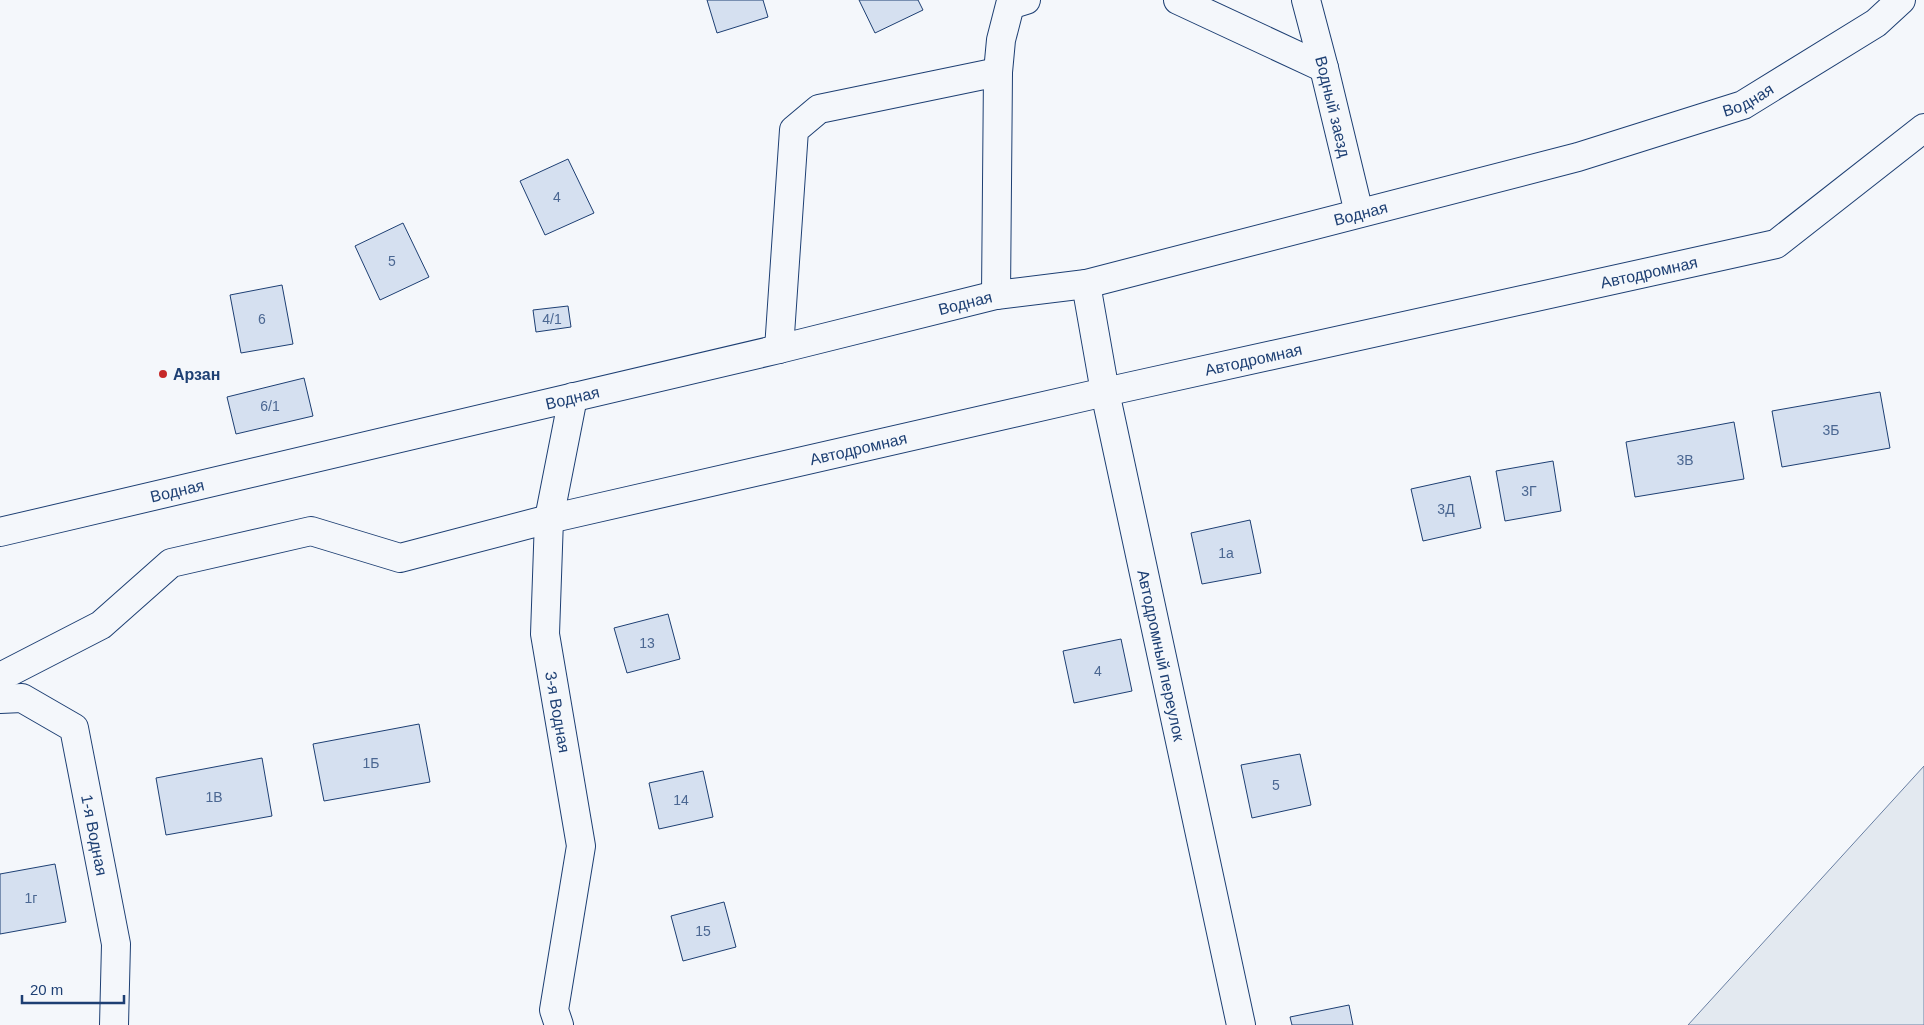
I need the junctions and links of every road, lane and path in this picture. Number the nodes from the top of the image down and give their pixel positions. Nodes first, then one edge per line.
1 (1026, 0) edge
2 (1178, 0) edge
3 (1306, 0) edge
4 (1901, 0) edge
5 (1324, 68) junction
6 (998, 72) junction
7 (1924, 128) edge
8 (1358, 213) junction
9 (1086, 284) junction
10 (996, 295) junction
11 (778, 349) junction
12 (1105, 392) junction
13 (573, 397) junction
14 (549, 519) junction
15 (0, 532) edge
16 (0, 677) edge
17 (0, 699) edge
18 (114, 1025) edge
19 (559, 1025) edge
20 (1241, 1025) edge

1 - 6 street
2 - 5 street
3 - 5 street, Водный заезд
4 - 8 street, Водная
5 - 8 street, Водный заезд
6 - 10 street
6 - 11 street
7 - 12 street, Автодромная
8 - 9 street, Водная
9 - 10 street, Водная
9 - 12 street, Автодромный переулок
10 - 11 street, Водная
11 - 13 street, Водная
12 - 14 street, Автодромная
12 - 20 street, Автодромный переулок
13 - 14 street, 3-я Водная
13 - 15 street, Водная
14 - 16 street, Автодромная
14 - 19 street, 3-я Водная
17 - 18 street, 1-я Водная

